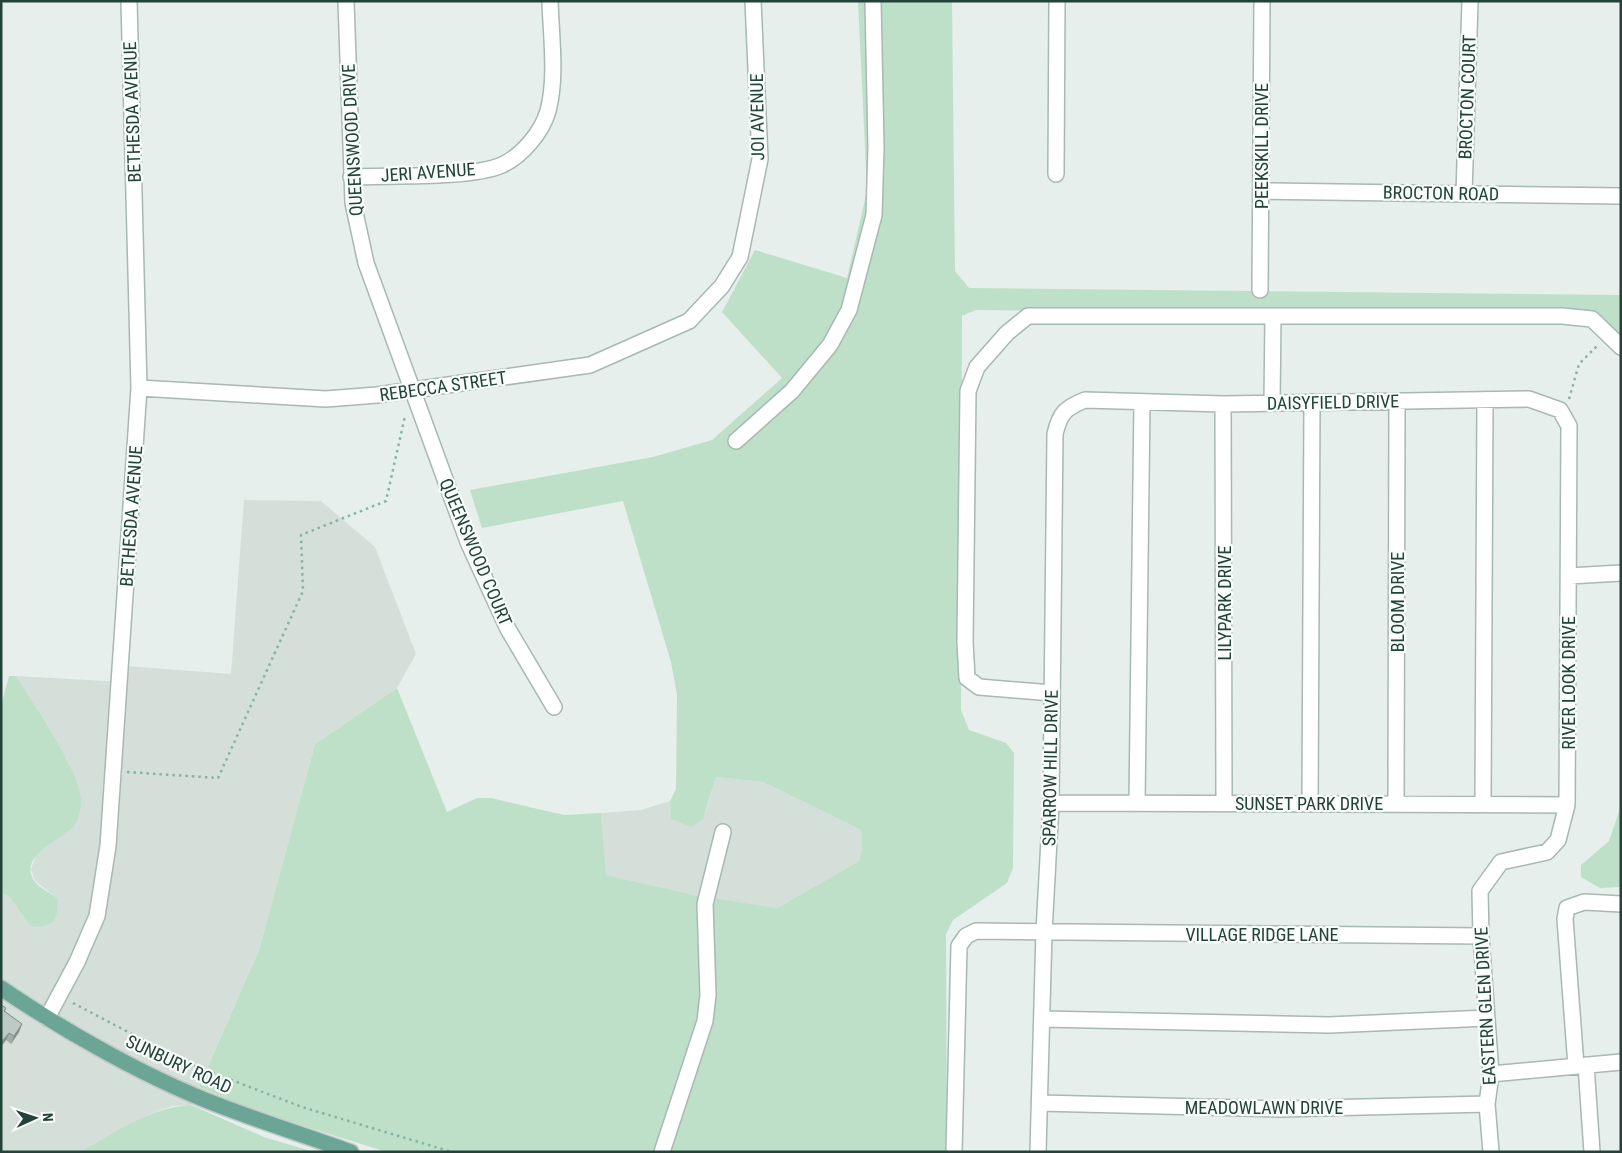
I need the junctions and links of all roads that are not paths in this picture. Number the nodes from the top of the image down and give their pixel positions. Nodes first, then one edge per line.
1 (129, 1) edge
2 (346, 1) edge
3 (550, 1) edge
4 (753, 1) edge
5 (873, 1) edge
6 (1057, 1) edge
7 (1262, 1) edge
8 (1470, 1) edge
9 (1056, 174) dead end
10 (351, 176) junction
11 (1261, 191) junction
12 (1464, 194) junction
13 (1621, 196) edge
14 (722, 286) joint
15 (1260, 290) dead end
16 (1273, 316) junction
17 (1621, 347) edge
18 (139, 388) junction
19 (411, 390) junction
20 (1085, 400) joint
21 (1485, 400) junction
22 (1397, 401) junction
23 (1142, 402) junction
24 (1312, 402) junction
25 (1272, 403) junction
26 (1223, 404) junction
27 (1569, 426) joint
28 (736, 442) dead end
29 (1621, 573) edge
30 (1568, 576) junction
31 (1052, 693) junction
32 (554, 707) dead end
33 (1224, 802) junction
34 (1051, 803) junction
35 (1137, 803) junction
36 (1310, 803) junction
37 (1396, 803) junction
38 (1483, 804) junction
39 (1567, 805) junction
40 (723, 832) dead end
41 (1480, 891) joint
42 (1621, 904) edge
43 (1044, 932) junction
44 (1481, 936) junction
45 (1, 988) edge
46 (47, 1018) junction
47 (1487, 1018) junction
48 (1042, 1019) junction
49 (1621, 1062) edge
50 (1581, 1066) junction
51 (1491, 1074) junction
52 (1040, 1103) junction
53 (1488, 1104) junction
54 (351, 1152) edge
55 (662, 1152) edge
56 (954, 1152) edge
57 (1038, 1152) edge
58 (1491, 1152) edge
59 (1592, 1152) edge

1 - 18 street, BETHESDA AVENUE
2 - 10 street, QUEENSWOOD DRIVE
3 - 10 street, JERI AVENUE
4 - 14 street, JOI AVENUE
5 - 28 street
6 - 9 street
7 - 11 street, PEEKSKILL DRIVE
8 - 12 street, BROCTON COURT
10 - 19 street, QUEENSWOOD DRIVE
11 - 12 street, BROCTON ROAD
11 - 15 street, PEEKSKILL DRIVE
12 - 13 street, BROCTON ROAD
14 - 19 street, REBECCA STREET
16 - 17 street
16 - 25 street
16 - 31 street
18 - 19 street, REBECCA STREET
18 - 46 street, BETHESDA AVENUE
19 - 32 street, QUEENSWOOD COURT
20 - 23 street, DAISYFIELD DRIVE
20 - 31 street, SPARROW HILL DRIVE
21 - 22 street, DAISYFIELD DRIVE
21 - 27 street, DAISYFIELD DRIVE
21 - 38 street
22 - 24 street, DAISYFIELD DRIVE
22 - 37 street, BLOOM DRIVE
23 - 26 street, DAISYFIELD DRIVE
23 - 35 street
24 - 25 street, DAISYFIELD DRIVE
24 - 36 street
25 - 26 street, DAISYFIELD DRIVE
26 - 33 street, LILYPARK DRIVE
27 - 30 street, RIVER LOOK DRIVE
29 - 30 street
30 - 39 street, RIVER LOOK DRIVE
31 - 34 street, SPARROW HILL DRIVE
33 - 35 street, SUNSET PARK DRIVE
33 - 36 street, SUNSET PARK DRIVE
34 - 35 street, SUNSET PARK DRIVE
34 - 43 street, SPARROW HILL DRIVE
36 - 37 street, SUNSET PARK DRIVE
37 - 38 street, SUNSET PARK DRIVE
38 - 39 street, SUNSET PARK DRIVE
39 - 41 street, RIVER LOOK DRIVE
40 - 55 street
41 - 44 street, EASTERN GLEN DRIVE
42 - 50 street
43 - 44 street, VILLAGE RIDGE LANE
43 - 48 street, SPARROW HILL DRIVE
43 - 56 street, VILLAGE RIDGE LANE
44 - 47 street, EASTERN GLEN DRIVE
45 - 46 main road, SUNBURY ROAD
46 - 54 main road, SUNBURY ROAD
47 - 48 street
47 - 51 street, EASTERN GLEN DRIVE
48 - 52 street, SPARROW HILL DRIVE
49 - 50 street
50 - 51 street
50 - 59 street
51 - 53 street, EASTERN GLEN DRIVE
52 - 53 street, MEADOWLAWN DRIVE
52 - 57 street, SPARROW HILL DRIVE
53 - 58 street, EASTERN GLEN DRIVE

